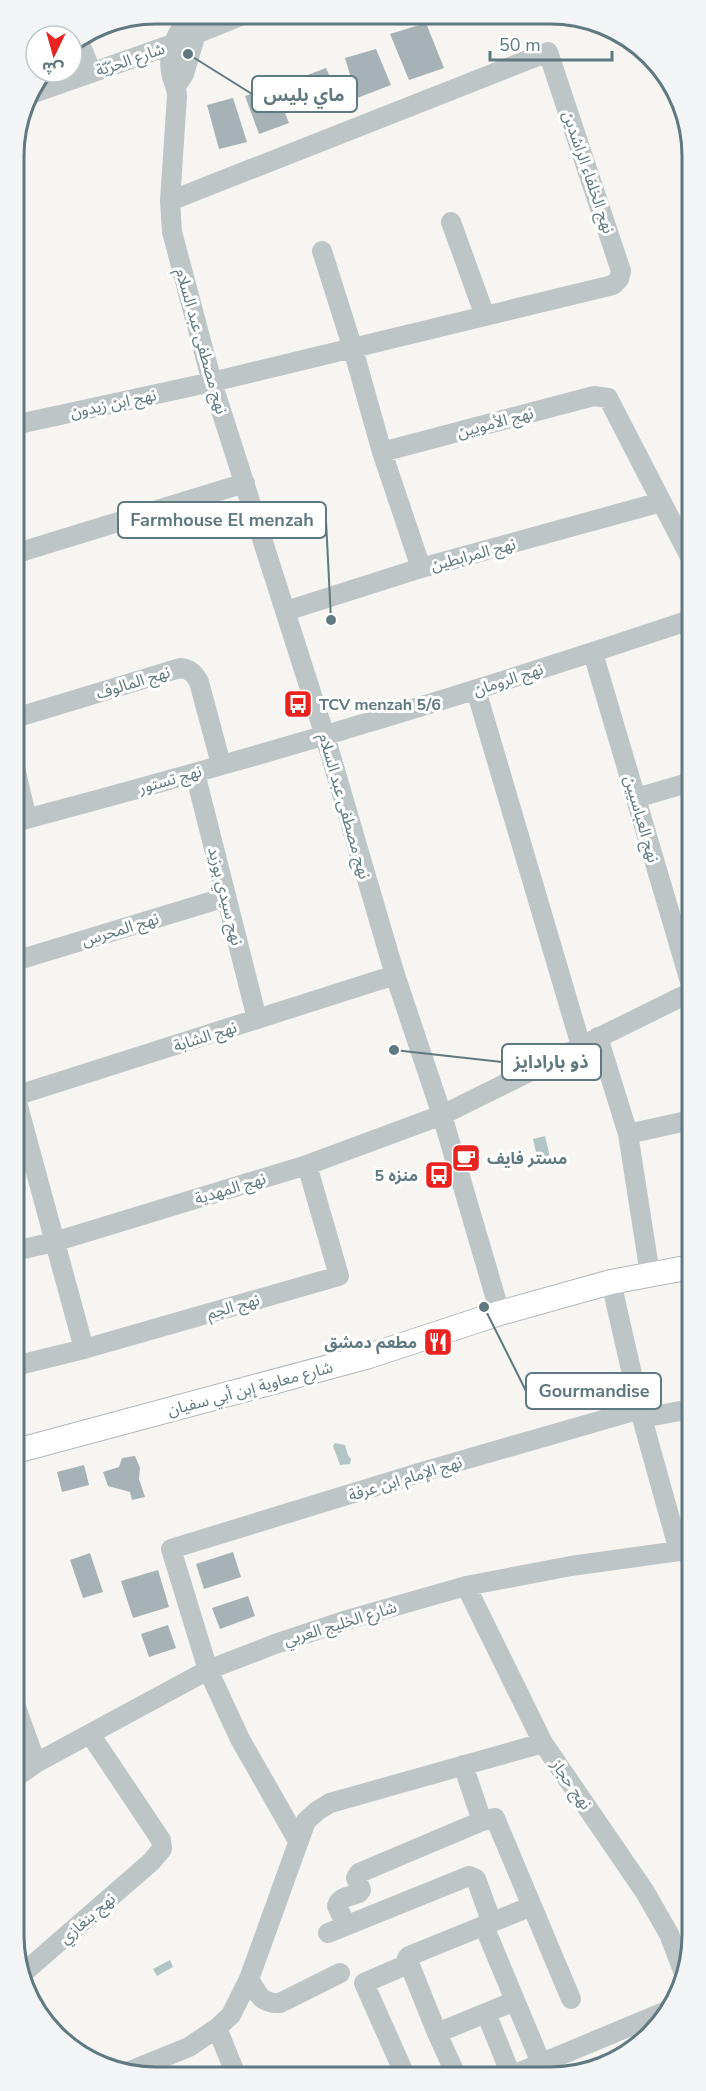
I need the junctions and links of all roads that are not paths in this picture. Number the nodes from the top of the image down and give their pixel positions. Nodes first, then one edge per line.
1 (184, 24) edge
2 (215, 24) edge
3 (196, 34) junction
4 (172, 44) junction
5 (84, 54) edge
6 (92, 73) junction
7 (177, 85) junction
8 (42, 90) edge
9 (170, 201) junction
10 (451, 222) dead end
11 (322, 251) dead end
12 (485, 316) junction
13 (353, 349) junction
14 (212, 382) junction
15 (24, 423) edge
16 (382, 452) junction
17 (245, 483) junction
18 (661, 502) junction
19 (682, 542) edge
20 (24, 551) edge
21 (421, 568) junction
22 (286, 611) junction
23 (682, 623) edge
24 (593, 652) junction
25 (477, 690) junction
26 (24, 715) edge
27 (325, 736) junction
28 (221, 764) junction
29 (195, 773) junction
30 (682, 785) edge
31 (636, 798) junction
32 (24, 820) edge
33 (226, 897) junction
34 (682, 954) edge
35 (24, 958) edge
36 (395, 975) junction
37 (682, 996) edge
38 (257, 1019) junction
39 (590, 1042) junction
40 (24, 1093) edge
41 (442, 1115) junction
42 (682, 1122) edge
43 (628, 1134) junction
44 (24, 1148) edge
45 (308, 1165) junction
46 (54, 1242) junction
47 (24, 1249) edge
48 (682, 1269) edge
49 (650, 1274) junction
50 (610, 1282) junction
51 (500, 1313) junction
52 (84, 1349) junction
53 (24, 1364) edge
54 (682, 1410) edge
55 (641, 1414) junction
56 (24, 1449) edge
57 (682, 1542) edge
58 (682, 1551) edge
59 (466, 1586) junction
60 (208, 1670) junction
61 (24, 1729) edge
62 (90, 1734) junction
63 (543, 1743) junction
64 (36, 1763) junction
65 (463, 1765) junction
66 (24, 1771) edge
67 (482, 1821) junction
68 (298, 1841) junction
69 (532, 1906) junction
70 (488, 1924) junction
71 (346, 1925) junction
72 (328, 1933) dead end
73 (679, 1961) edge
74 (408, 1964) junction
75 (29, 1968) edge
76 (340, 1973) dead end
77 (249, 1979) junction
78 (571, 1999) dead end
79 (515, 2001) junction
80 (486, 2013) junction
81 (654, 2017) edge
82 (217, 2028) junction
83 (437, 2033) junction
84 (142, 2066) edge
85 (233, 2067) edge
86 (401, 2067) edge
87 (452, 2067) edge
88 (509, 2067) edge
89 (542, 2067) edge
90 (547, 2067) edge

1 - 4 street
2 - 3 street
3 - 4 street, شارع الحرّيّة
3 - 7 street, نهج مصطفى عبد السلام
4 - 6 street, شارع الحرّيّة
4 - 7 street, نهج مصطفى عبد السلام
5 - 6 street
6 - 8 street, شارع الحرّيّة
7 - 9 street, نهج مصطفى عبد السلام
9 - 12 street, نهج الخلفاء الراشدين
9 - 14 street, نهج مصطفى عبد السلام
10 - 12 street
11 - 13 street
12 - 13 street, نهج الخلفاء الراشدين
13 - 14 street, نهج الخلفاء الراشدين
13 - 16 street
14 - 15 street, نهج ابن زيدون
14 - 17 street, نهج مصطفى عبد السلام
16 - 18 street, نهج الأمويين
16 - 21 street
17 - 20 street
17 - 22 street, نهج مصطفى عبد السلام
18 - 19 street
18 - 21 street, نهج المرابطين
21 - 22 street, نهج المرابطين
22 - 27 street, نهج مصطفى عبد السلام
23 - 24 street, نهج الرومان
24 - 25 street, نهج الرومان
24 - 31 street, نهج العباسيين
25 - 27 street, نهج الرومان
25 - 39 street
26 - 28 street, نهج المالوف
27 - 28 street, نهج تستور
27 - 36 street, نهج مصطفى عبد السلام
28 - 29 street, نهج تستور
29 - 32 street, نهج تستور
29 - 33 street, نهج سيدي بوزيد
30 - 31 street
31 - 34 street, نهج العباسيين
33 - 35 street, نهج المحرس
33 - 38 street, نهج سيدي بوزيد
36 - 38 street, نهج الشابة
36 - 41 street, نهج مصطفى عبد السلام
37 - 39 street, نهج المهدية
38 - 40 street, نهج الشابة
39 - 41 street, نهج المهدية
39 - 43 street
41 - 45 street, نهج المهدية
41 - 51 street, نهج مصطفى عبد السلام
42 - 43 street
43 - 49 street
44 - 46 street
45 - 46 street, نهج المهدية
45 - 52 street, نهج الجم
46 - 47 street, نهج المهدية
46 - 52 street
48 - 49 main road, شارع معاوية إبن أبي سفيان
49 - 50 main road, شارع معاوية إبن أبي سفيان
50 - 51 main road, شارع معاوية إبن أبي سفيان
50 - 55 street
51 - 56 main road, شارع معاوية إبن أبي سفيان
52 - 53 street, نهج الجم
54 - 55 street, نهج الإمام ابن عرفة
55 - 57 street
55 - 60 street, نهج الإمام ابن عرفة
58 - 59 street, شارع الخليج العربي
59 - 60 street, شارع الخليج العربي
59 - 63 street, نهج حجاز
60 - 62 street, شارع الخليج العربي
60 - 68 street
61 - 64 street
62 - 64 street, شارع الخليج العربي
62 - 75 street, نهج بنغازي
63 - 65 street
63 - 73 street, نهج حجاز
64 - 66 street, شارع الخليج العربي
65 - 67 street
65 - 68 street
67 - 69 street
67 - 71 street
68 - 77 street
69 - 70 street
69 - 78 street
70 - 71 street
70 - 74 street
70 - 79 street
71 - 72 street
74 - 83 street
74 - 86 street
76 - 77 street
77 - 82 street
79 - 80 street
79 - 89 street
80 - 83 street
80 - 88 street
81 - 90 street
82 - 84 street
82 - 85 street
83 - 87 street

